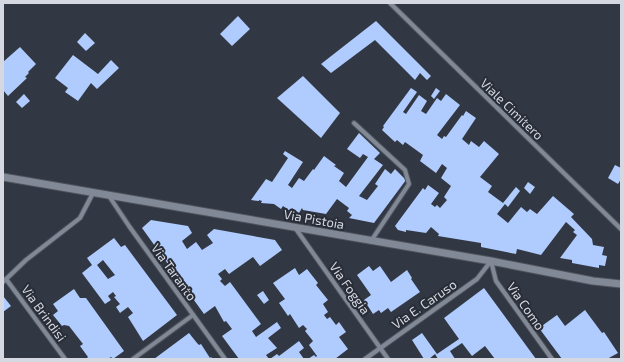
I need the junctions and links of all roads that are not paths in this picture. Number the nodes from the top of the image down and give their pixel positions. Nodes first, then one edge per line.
1 (390, 3) edge
2 (354, 123) dead end
3 (3, 177) edge
4 (93, 193) junction
5 (109, 196) junction
6 (296, 229) junction
7 (621, 229) edge
8 (371, 241) junction
9 (491, 262) junction
10 (5, 280) edge
11 (621, 284) edge
12 (193, 315) junction
13 (380, 348) junction
14 (65, 359) edge
15 (133, 359) edge
16 (225, 359) edge
17 (365, 359) edge
18 (388, 359) edge
19 (552, 359) edge

1 - 7 street, Viale Cimitero
2 - 8 street
3 - 4 street, Via Pistoia
4 - 5 street, Via Pistoia
4 - 10 street
5 - 6 street, Via Pistoia
5 - 12 street, Via Taranto
6 - 8 street, Via Pistoia
6 - 13 street, Via Foggia
8 - 9 street, Via Pistoia
9 - 11 street, Via Pistoia
9 - 13 street, Via E. Caruso
9 - 19 street, Via Como
10 - 14 street, Via Brindisi
12 - 15 street
12 - 16 street, Via Taranto
13 - 17 street, Via E. Caruso
13 - 18 street, Via Foggia

